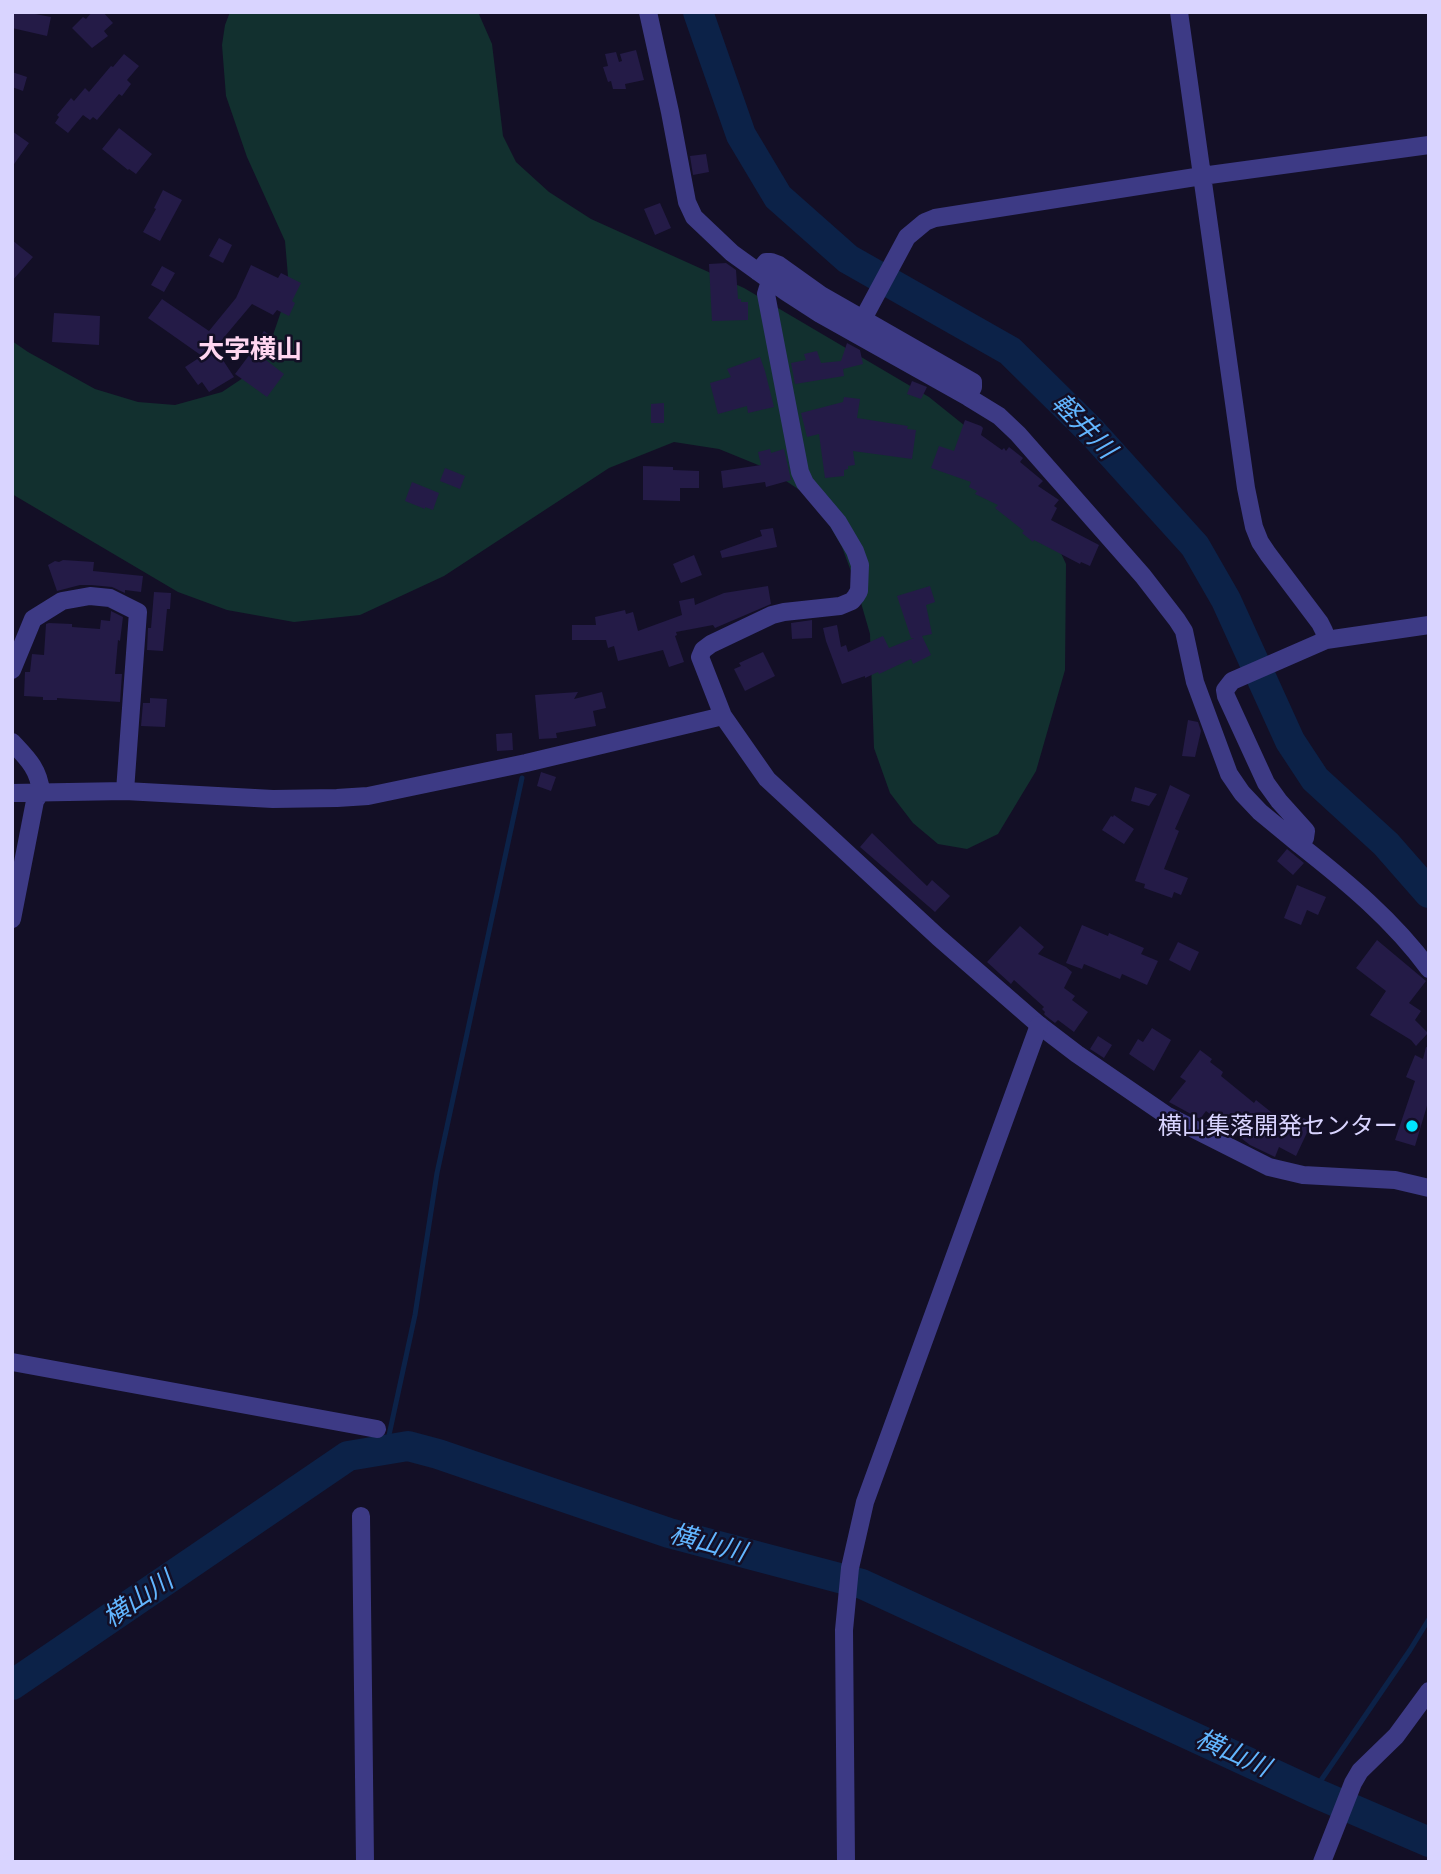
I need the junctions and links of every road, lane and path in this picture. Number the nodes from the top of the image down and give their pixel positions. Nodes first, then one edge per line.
1 (648, 12) edge
2 (1179, 12) edge
3 (1429, 145) edge
4 (1202, 176) junction
5 (764, 276) junction
6 (867, 311) junction
7 (968, 397) junction
8 (1429, 625) edge
9 (1326, 640) junction
10 (12, 670) edge
11 (723, 716) junction
12 (12, 742) edge
13 (125, 791) junction
14 (41, 792) junction
15 (12, 793) edge
16 (1300, 845) junction
17 (12, 919) edge
18 (1429, 969) edge
19 (1039, 1025) junction
20 (1429, 1188) edge
21 (12, 1362) edge
22 (377, 1429) dead end
23 (361, 1516) dead end
24 (1429, 1691) edge
25 (365, 1862) edge
26 (846, 1862) edge
27 (1322, 1862) edge

1 - 5 street
2 - 4 street
3 - 4 street
4 - 6 street
4 - 9 street
5 - 6 street
5 - 7 street
5 - 11 street
6 - 7 street
7 - 16 street
8 - 9 street
9 - 16 street
10 - 13 street
11 - 13 street
11 - 19 street
12 - 14 street
13 - 14 street
14 - 15 street
14 - 17 street
16 - 18 street
19 - 20 street
19 - 26 street
21 - 22 street
23 - 25 street
24 - 27 street

